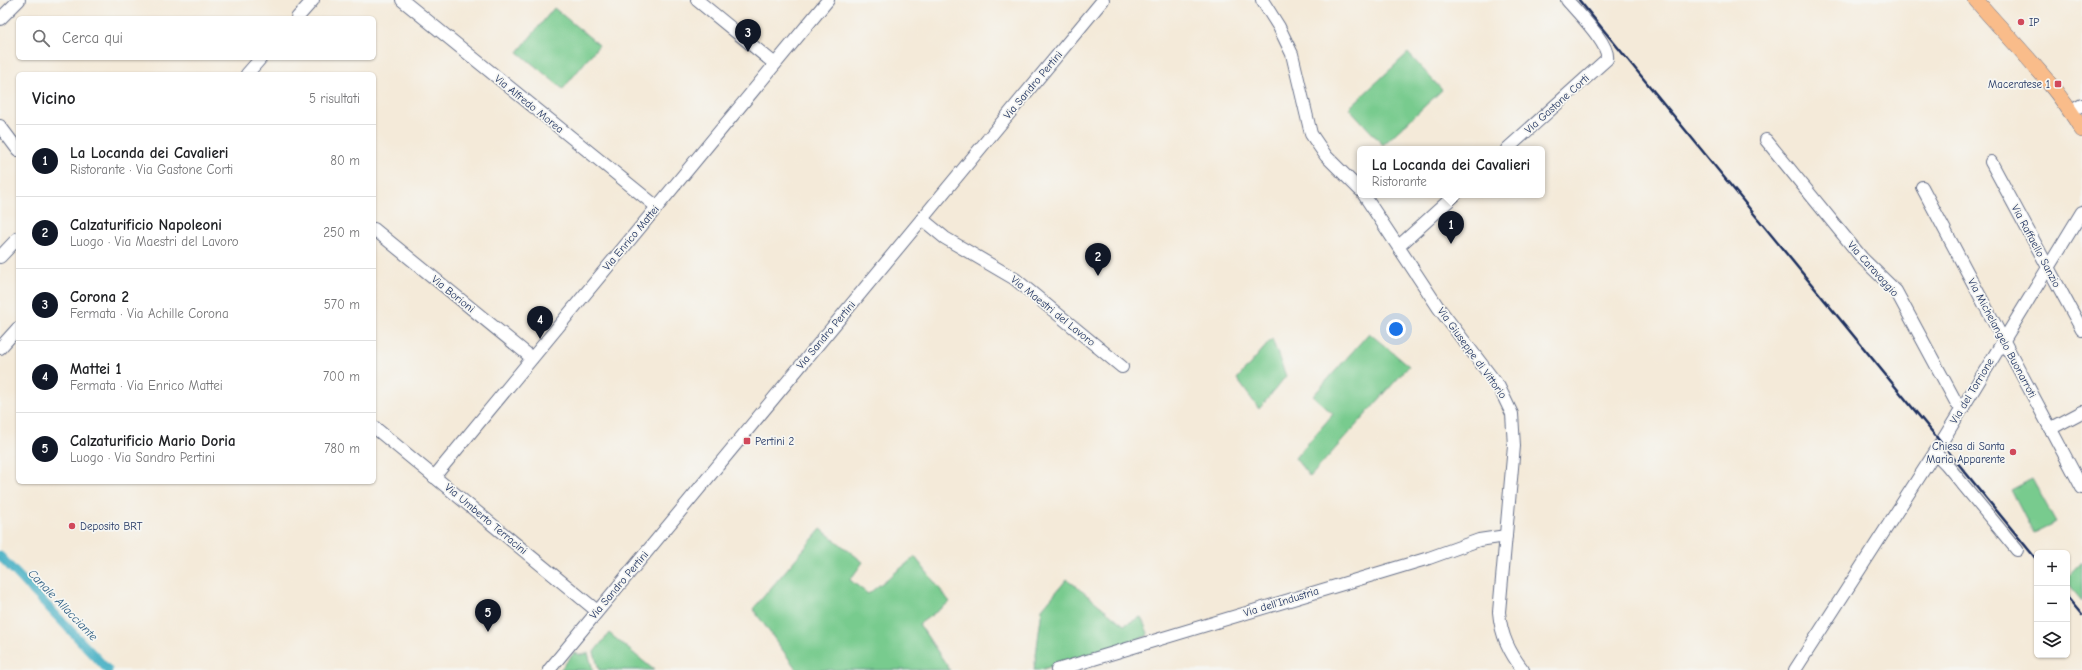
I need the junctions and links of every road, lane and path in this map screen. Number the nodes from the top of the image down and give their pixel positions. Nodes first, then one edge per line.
1 (19, 0) edge
2 (314, 0) edge
3 (402, 0) edge
4 (697, 0) edge
5 (828, 0) edge
6 (1103, 0) edge
7 (1262, 0) edge
8 (1567, 0) edge
9 (1976, 0) edge
10 (299, 16) edge
11 (0, 19) edge
12 (259, 60) edge
13 (775, 64) junction
14 (249, 72) edge
15 (2076, 108) edge
16 (0, 126) edge
17 (2082, 130) edge
18 (1766, 140) dead end
19 (1510, 146) edge
20 (16, 147) edge
21 (1991, 162) dead end
22 (1357, 187) edge
23 (1922, 187) dead end
24 (1366, 198) edge
25 (1452, 198) edge
26 (657, 207) junction
27 (2082, 212) edge
28 (922, 219) junction
29 (376, 231) edge
30 (16, 240) edge
31 (1399, 246) junction
32 (0, 258) edge
33 (2048, 268) junction
34 (16, 330) edge
35 (2082, 330) edge
36 (2003, 340) junction
37 (0, 348) edge
38 (532, 358) junction
39 (1122, 367) dead end
40 (1963, 408) junction
41 (2082, 412) edge
42 (376, 429) edge
43 (2050, 429) junction
44 (1934, 453) junction
45 (434, 477) junction
46 (2082, 488) edge
47 (1506, 536) junction
48 (2017, 550) dead end
49 (597, 611) junction
50 (549, 670) edge
51 (1057, 670) edge
52 (1523, 670) edge
53 (1795, 670) edge

1 - 11 street
2 - 10 street
3 - 26 street, Via Alfredo Morea
4 - 13 street
5 - 13 street, Via Enrico Mattei
6 - 28 street, Via Sandro Pertini
7 - 22 street
8 - 19 street, Via Gastone Corti
9 - 15 main road
12 - 14 street
13 - 26 street, Via Enrico Mattei
15 - 17 main road
16 - 20 street
18 - 40 street, Via Caravaggio
21 - 33 street, Via Raffaello Sanzio
23 - 36 street, Via Michelangelo Buonarroti
24 - 31 street, Via Giuseppe di Vittorio
25 - 31 street
26 - 38 street, Via Enrico Mattei
27 - 33 street, Via del Torrione
28 - 39 street, Via Maestri del Lavoro
28 - 49 street, Via Sandro Pertini
29 - 38 street, Via Borioni
30 - 32 street
31 - 47 street, Via Giuseppe di Vittorio
33 - 35 street, Via Raffaello Sanzio
33 - 36 street, Via del Torrione
34 - 37 street
36 - 40 street, Via del Torrione
36 - 43 street, Via Michelangelo Buonarroti
38 - 45 street, Via Enrico Mattei
40 - 44 street, Via del Torrione
41 - 43 street
42 - 45 street, Via Umberto Terracini
43 - 46 street, Via Michelangelo Buonarroti
44 - 48 street
44 - 53 street, Via del Torrione
45 - 49 street, Via Umberto Terracini
47 - 51 street, Via dell'Industria
47 - 52 street, Via Giuseppe di Vittorio
49 - 50 street, Via Sandro Pertini

